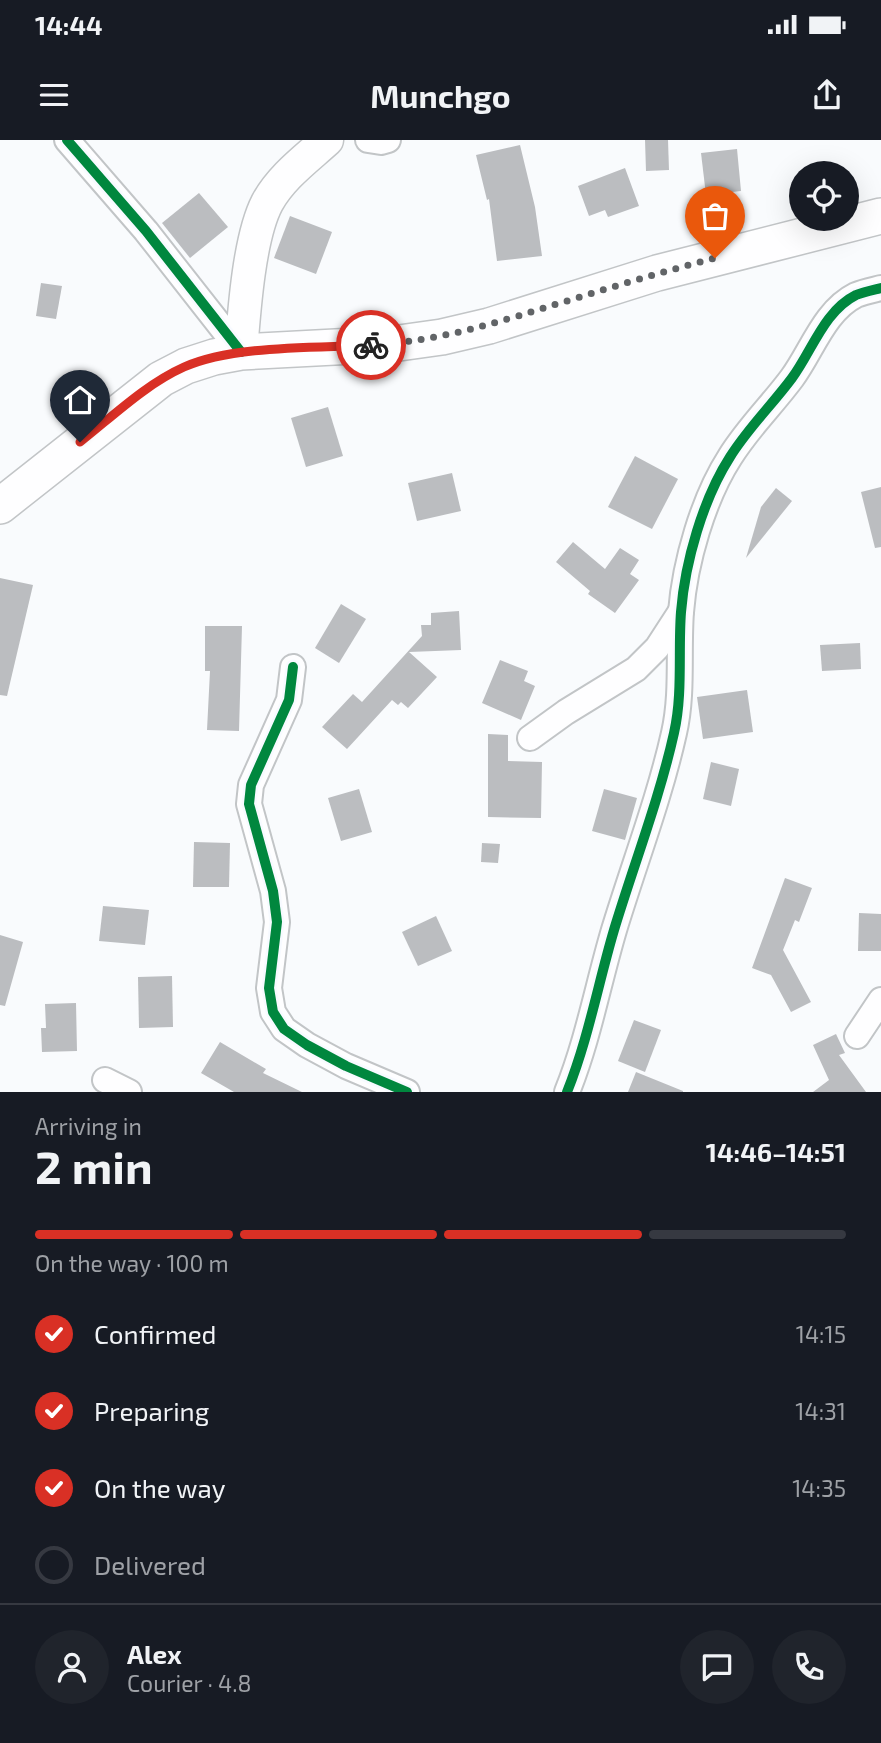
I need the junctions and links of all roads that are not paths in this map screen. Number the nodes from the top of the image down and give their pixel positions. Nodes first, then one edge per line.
1 (67, 140) edge
2 (327, 140) edge
3 (368, 140) edge
4 (388, 140) edge
5 (881, 216) edge
6 (881, 288) edge
7 (241, 352) junction
8 (0, 506) edge
9 (681, 611) junction
10 (293, 667) dead end
11 (530, 738) dead end
12 (881, 1000) edge
13 (858, 1036) dead end
14 (105, 1080) dead end
15 (129, 1092) edge
16 (407, 1092) edge
17 (567, 1092) edge

1 - 7 street
2 - 7 street
3 - 4 street
5 - 7 main road
6 - 9 street
7 - 8 main road
9 - 11 street
9 - 17 street
10 - 16 street
12 - 13 street
14 - 15 street

